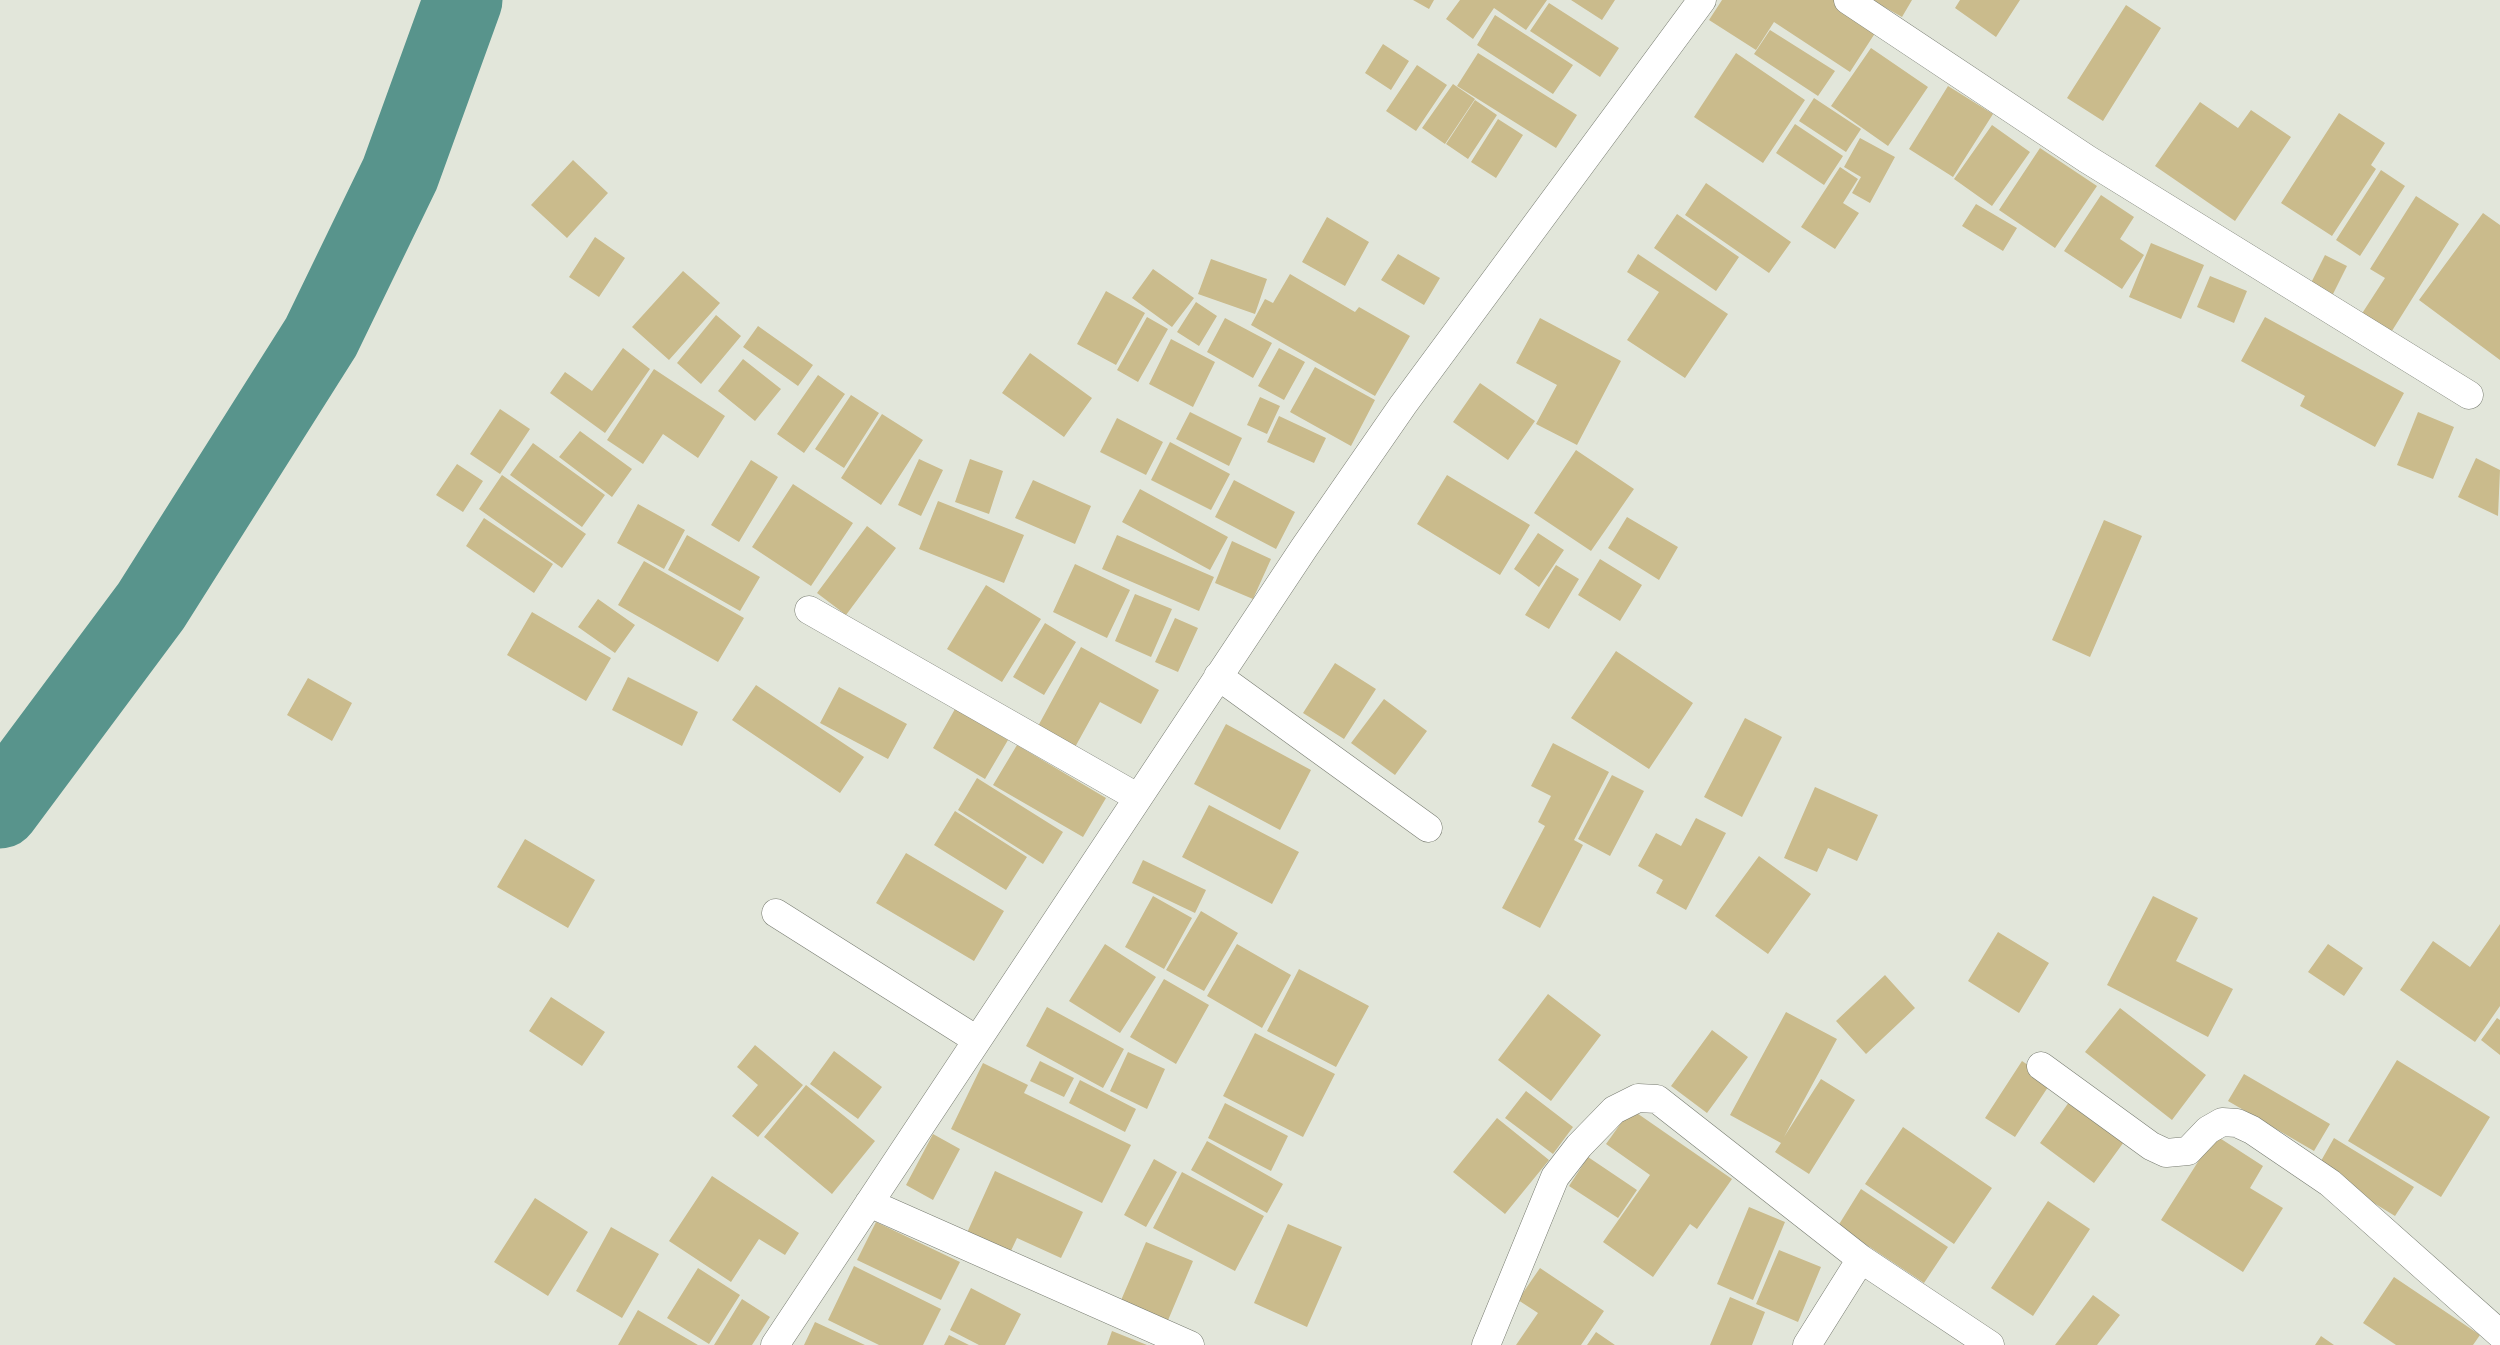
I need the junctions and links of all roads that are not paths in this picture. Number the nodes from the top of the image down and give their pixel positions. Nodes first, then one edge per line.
1 (1702, 0) edge
2 (1848, 0) edge
3 (2470, 395) dead end
4 (809, 610) dead end
5 (1218, 676) junction
6 (1137, 798) junction
7 (1428, 828) dead end
8 (776, 913) dead end
9 (977, 1040) junction
10 (2041, 1066) dead end
11 (869, 1203) junction
12 (1861, 1259) junction
13 (2500, 1334) edge
14 (774, 1345) edge
15 (1190, 1345) edge
16 (1486, 1345) edge
17 (1807, 1345) edge
18 (1990, 1345) edge

1 - 5 street
2 - 3 street
4 - 6 street
5 - 6 street
5 - 7 street
6 - 9 street
8 - 9 street
9 - 11 street
10 - 13 street
11 - 14 street
11 - 15 street
12 - 16 street
12 - 17 street
12 - 18 street

